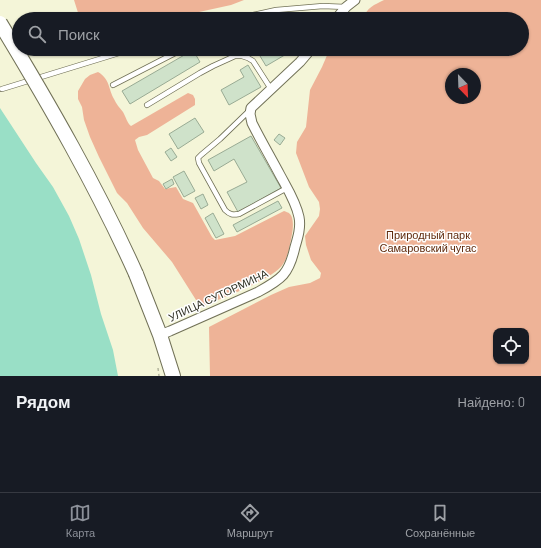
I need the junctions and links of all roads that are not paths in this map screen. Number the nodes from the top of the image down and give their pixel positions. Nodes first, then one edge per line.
1 (355, 0) edge
2 (346, 7) junction
3 (267, 12) edge
4 (342, 12) edge
5 (0, 23) edge
6 (12, 42) edge
7 (20, 56) edge
8 (109, 56) edge
9 (169, 56) edge
10 (305, 56) edge
11 (113, 85) dead end
12 (2, 89) dead end
13 (271, 89) junction
14 (147, 105) dead end
15 (251, 108) junction
16 (287, 188) junction
17 (138, 279) junction
18 (160, 335) junction
19 (165, 376) edge
20 (172, 376) edge

1 - 2 street
2 - 3 lane
2 - 4 street
5 - 6 main road, bridge
7 - 17 main road, bridge
8 - 12 lane
9 - 11 lane
10 - 13 street
13 - 14 lane
13 - 15 street
15 - 16 street, УЛИЦА СУТОРМИНА
15 - 16 lane
16 - 18 street, УЛИЦА СУТОРМИНА
17 - 18 main road
17 - 19 main road
18 - 20 main road

